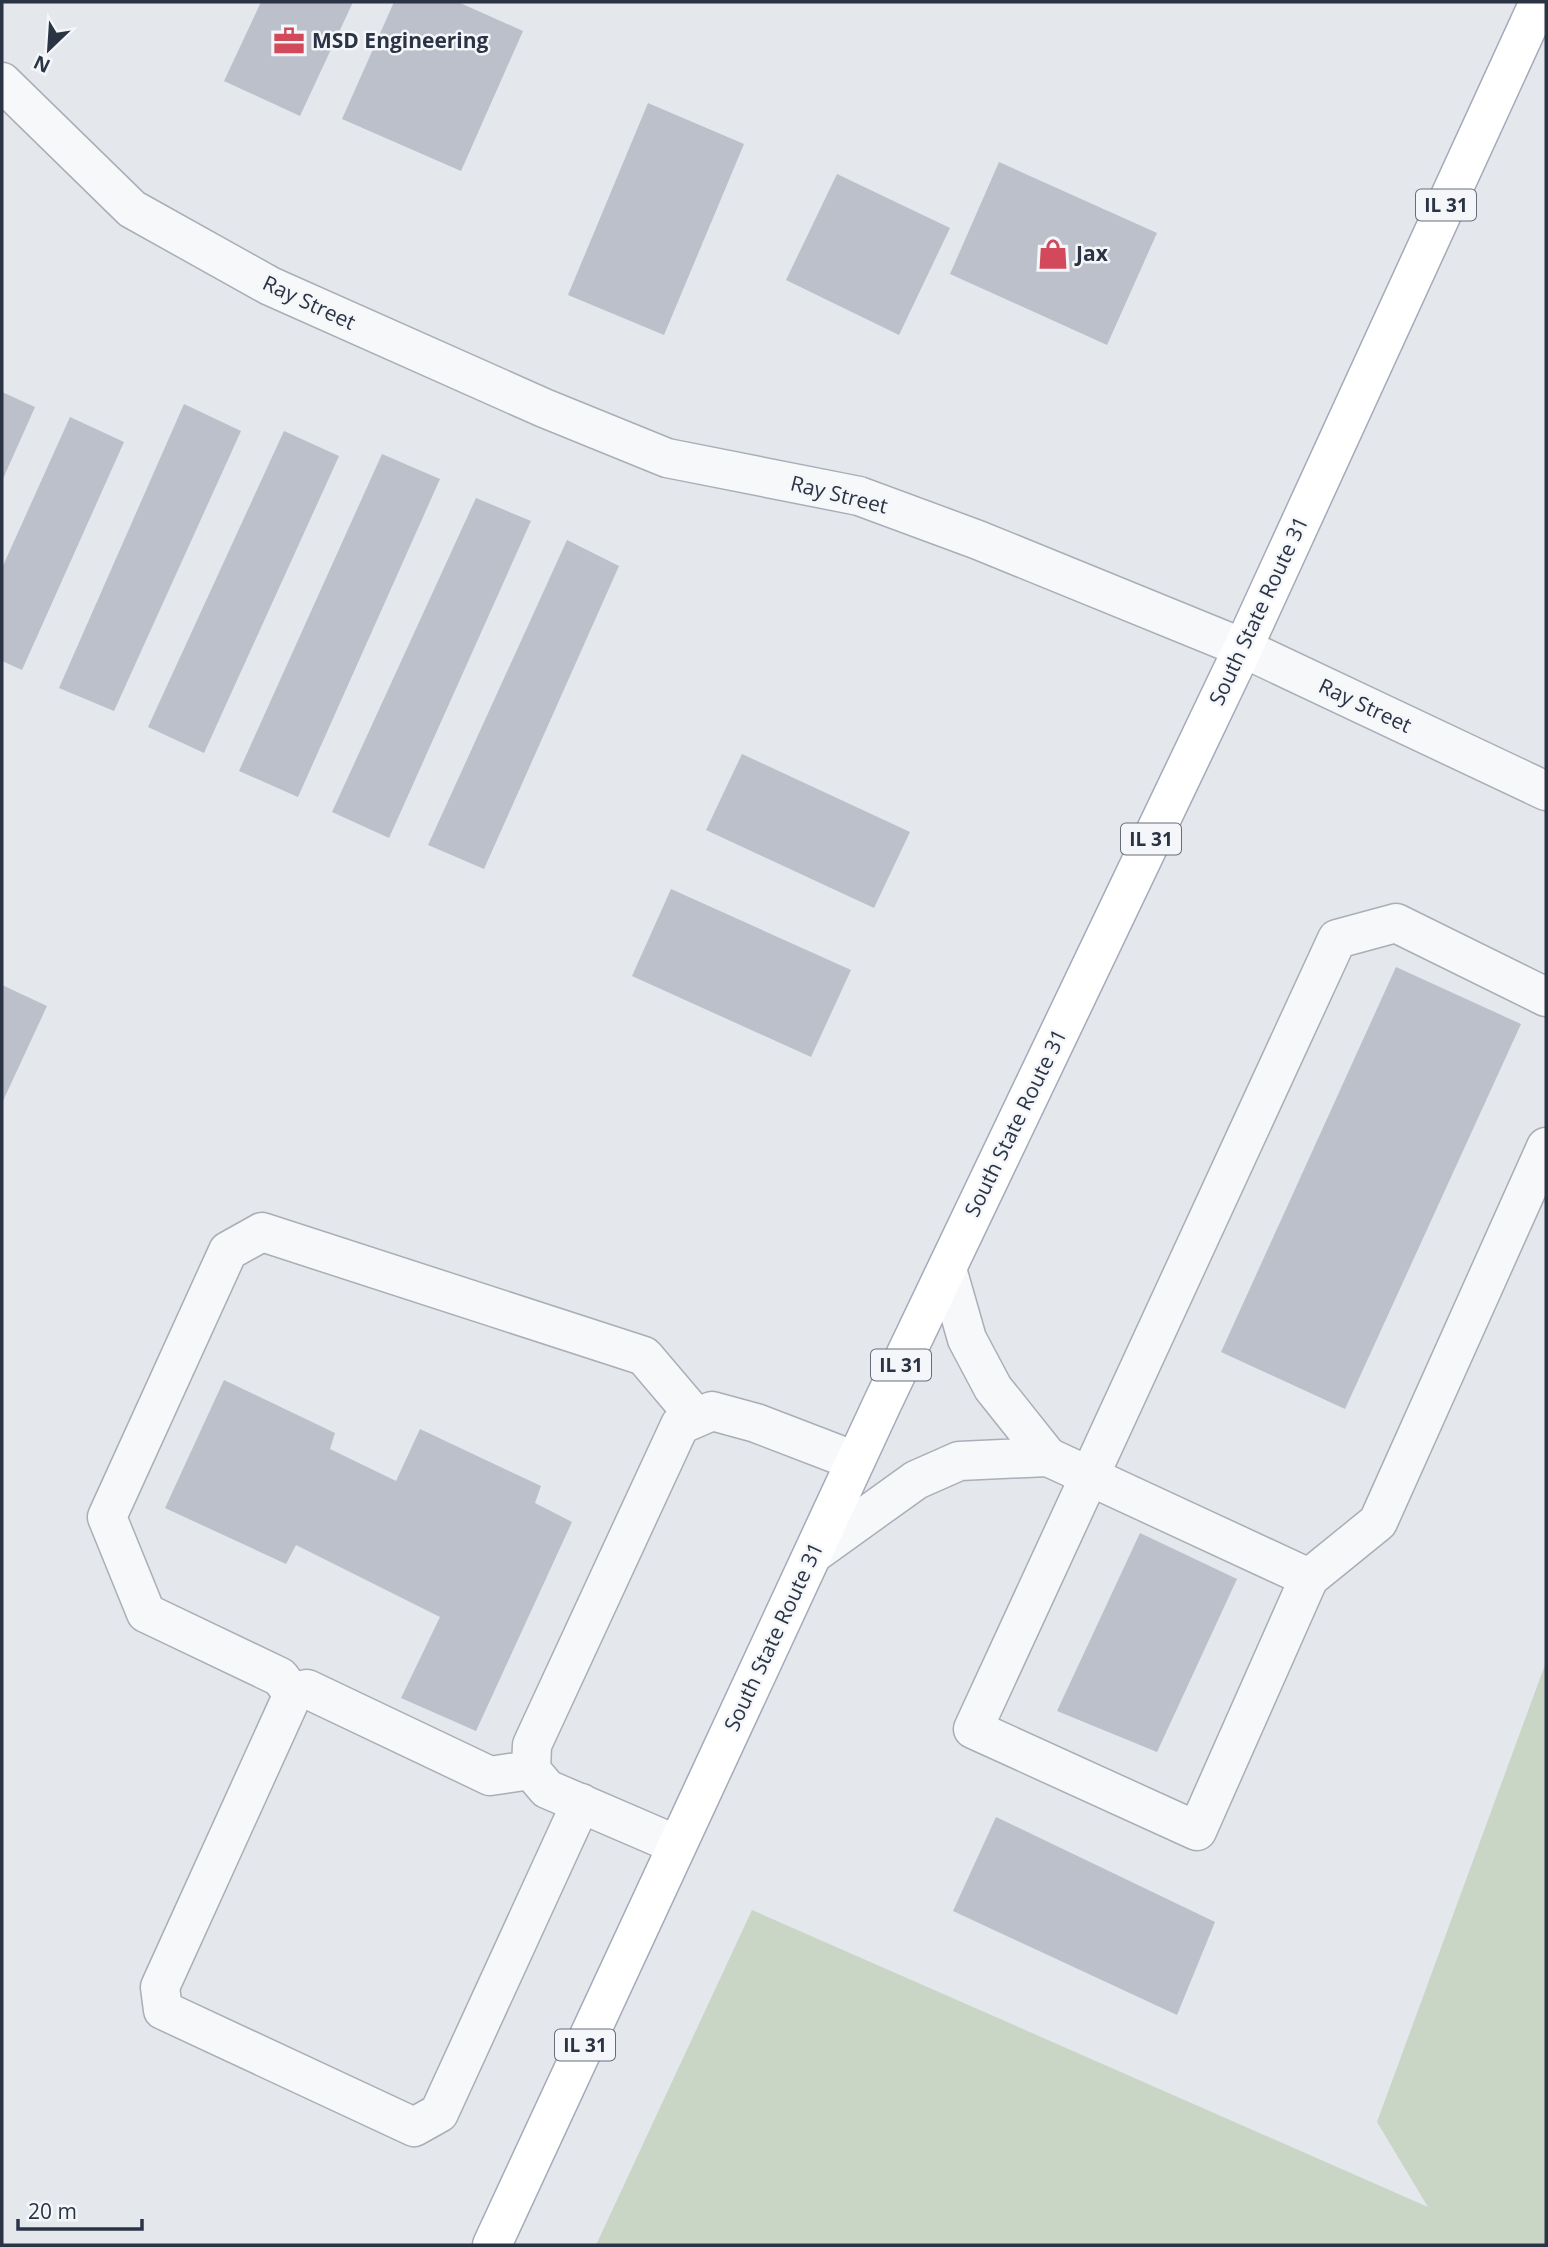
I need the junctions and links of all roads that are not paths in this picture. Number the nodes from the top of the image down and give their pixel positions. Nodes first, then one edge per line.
1 (1539, 2) edge
2 (2, 82) edge
3 (1242, 648) junction
4 (1546, 792) edge
5 (1546, 997) edge
6 (1546, 1147) edge
7 (947, 1269) junction
8 (695, 1416) junction
9 (1048, 1457) junction
10 (855, 1461) junction
11 (1089, 1478) junction
12 (813, 1554) junction
13 (1309, 1578) junction
14 (293, 1694) junction
15 (531, 1770) junction
16 (581, 1803) junction
17 (677, 1845) junction
18 (492, 2245) edge

1 - 3 main road, South State Route 31 / IL 31
2 - 3 street, Ray Street
3 - 4 street, Ray Street
3 - 7 main road, South State Route 31 / IL 31
5 - 11 street
6 - 13 street
7 - 9 street
7 - 10 main road, South State Route 31 / IL 31
8 - 10 street
8 - 14 street
8 - 15 street
9 - 11 street
9 - 12 street
10 - 12 main road, South State Route 31 / IL 31
11 - 13 street
11 - 13 street
12 - 17 main road, South State Route 31 / IL 31
14 - 15 street
14 - 16 street
15 - 16 street
16 - 17 street
17 - 18 main road, South State Route 31 / IL 31

